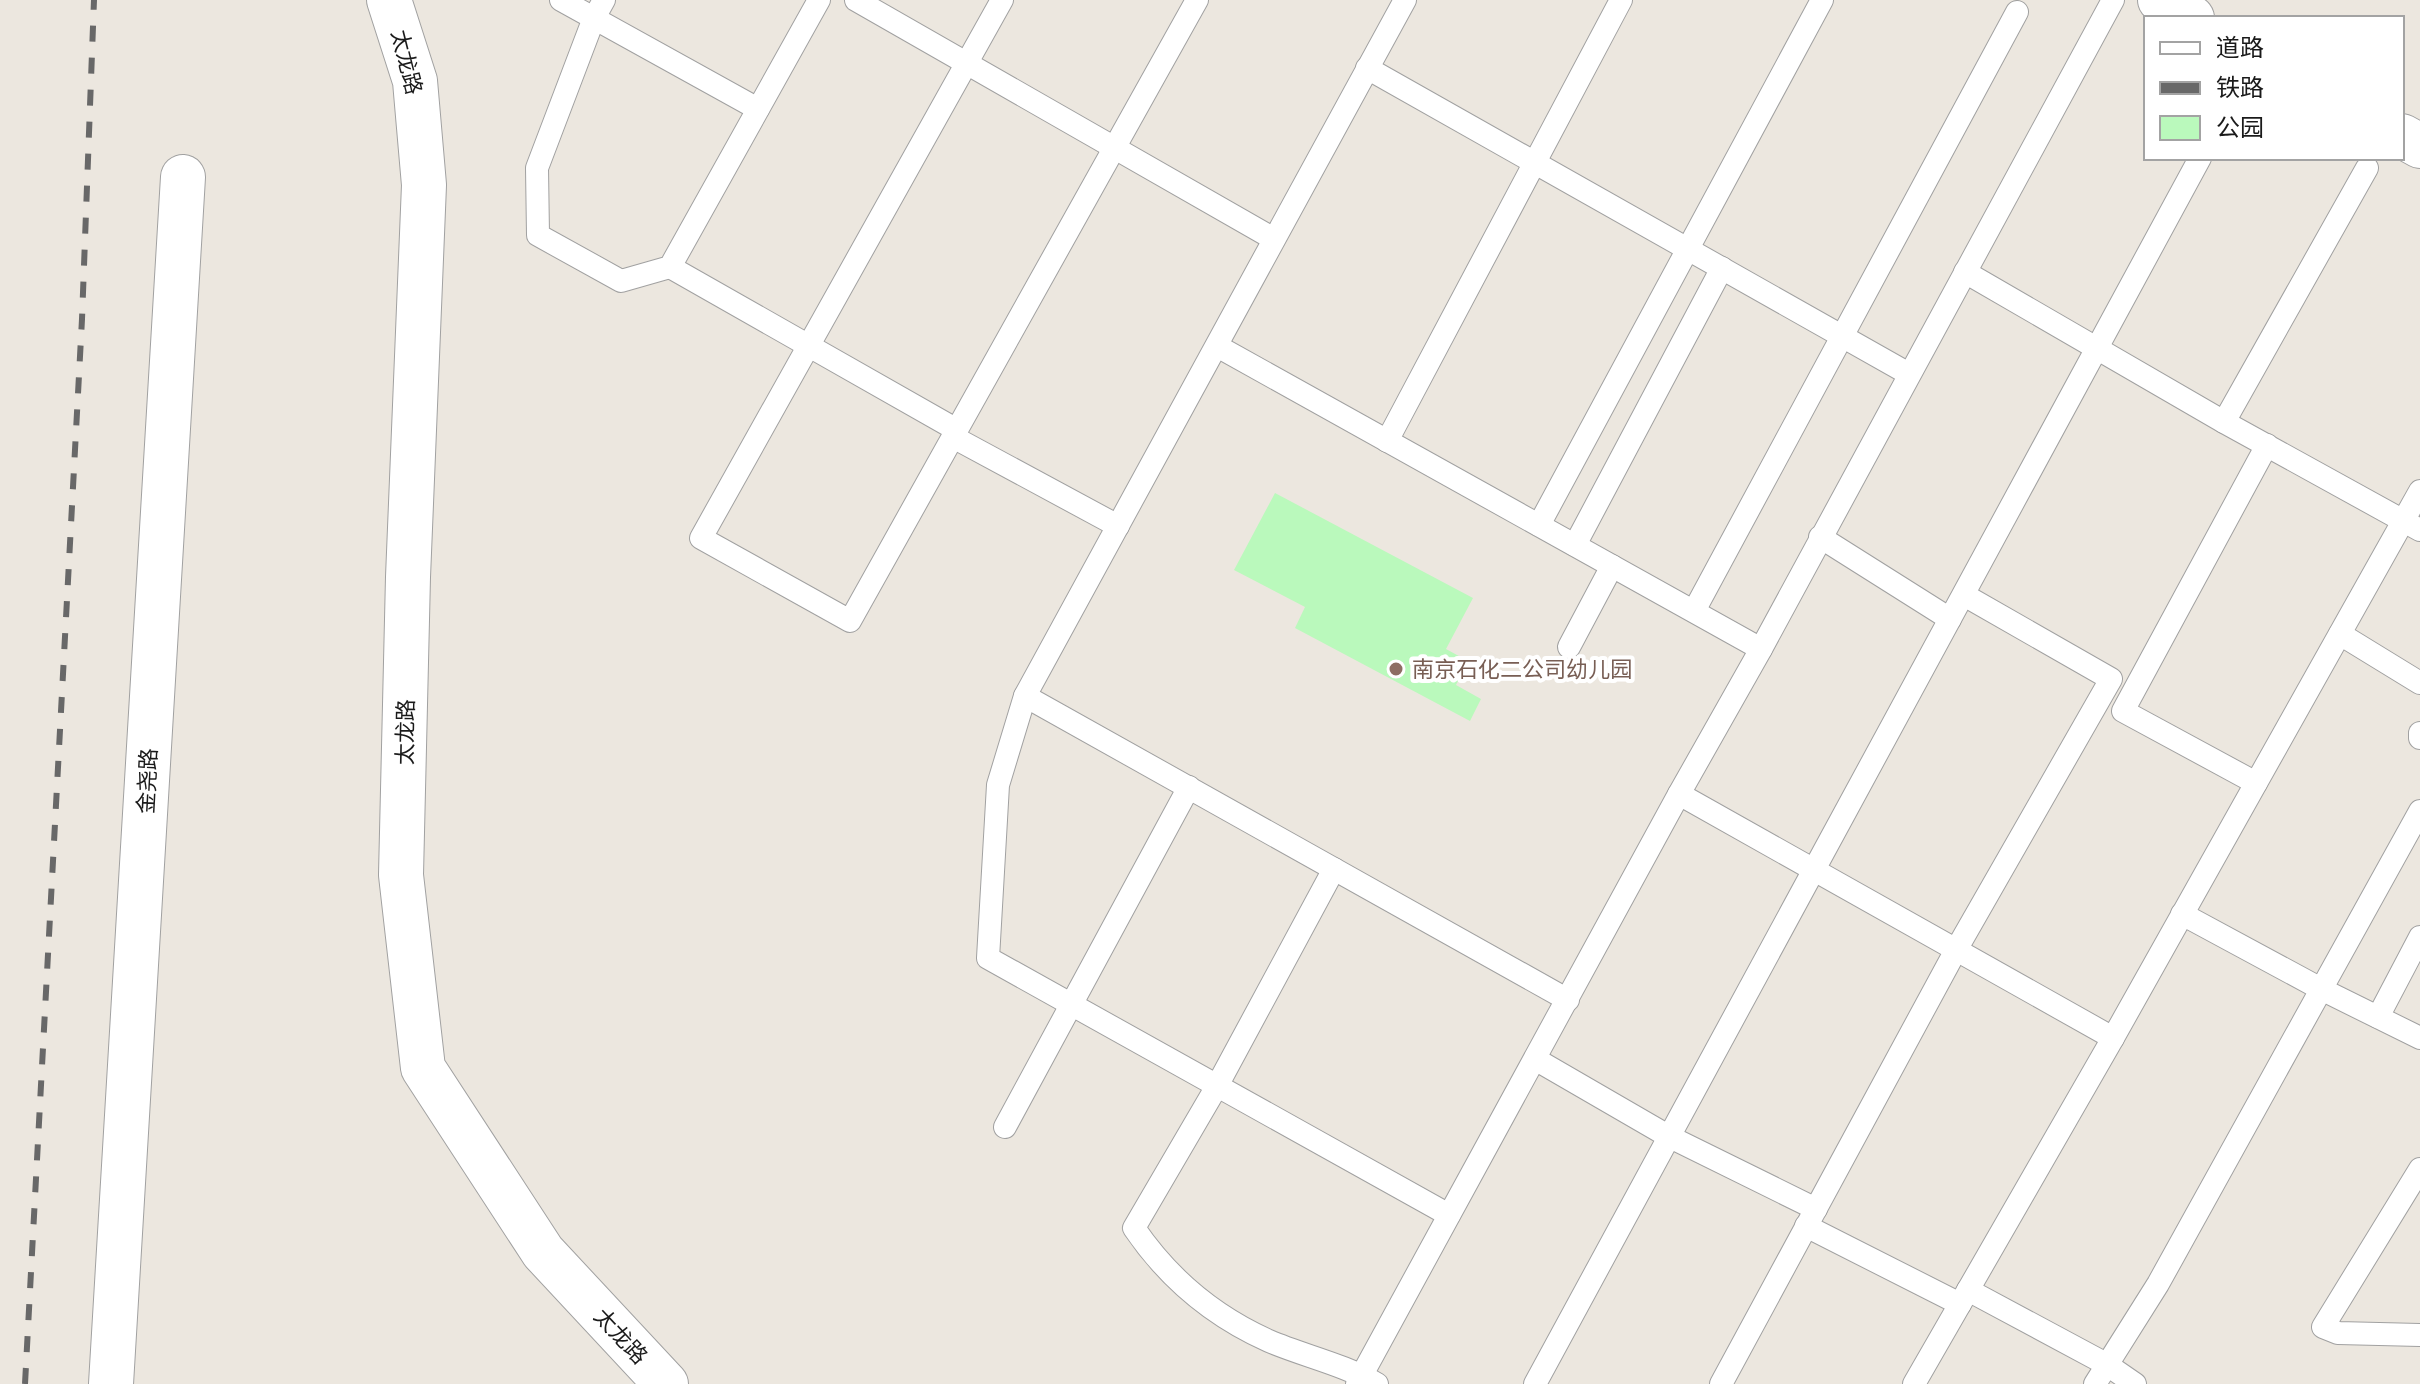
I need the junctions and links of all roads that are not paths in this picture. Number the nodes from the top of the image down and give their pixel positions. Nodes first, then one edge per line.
1 (389, 0) edge
2 (561, 0) edge
3 (819, 0) edge
4 (856, 0) edge
5 (1002, 0) edge
6 (1197, 0) edge
7 (1405, 0) edge
8 (1621, 0) edge
9 (1822, 0) edge
10 (2113, 0) edge
11 (2160, 0) edge
12 (599, 9) edge
13 (2017, 12) dead end
14 (2188, 16) edge
15 (967, 63) junction
16 (1367, 68) junction
17 (758, 109) junction
18 (1115, 148) junction
19 (2199, 160) edge
20 (1535, 163) junction
21 (2367, 168) dead end
22 (183, 177) dead end
23 (1274, 239) junction
24 (1687, 249) junction
25 (670, 267) junction
26 (1722, 268) junction
27 (1965, 272) junction
28 (1842, 337) junction
29 (808, 346) junction
30 (1217, 346) junction
31 (2096, 348) junction
32 (1909, 374) junction
33 (2224, 422) junction
34 (955, 433) junction
35 (1387, 441) junction
36 (2267, 445) junction
37 (2420, 491) edge
38 (1539, 525) junction
39 (2412, 525) edge
40 (1118, 526) junction
41 (1820, 537) junction
42 (1575, 545) junction
43 (1612, 566) junction
44 (1964, 595) junction
45 (1694, 611) junction
46 (1950, 619) junction
47 (2340, 634) junction
48 (1569, 647) dead end
49 (1761, 649) junction
50 (2420, 683) edge
51 (1025, 696) junction
52 (2256, 783) junction
53 (1189, 787) junction
54 (1679, 794) junction
55 (2420, 811) edge
56 (1334, 869) junction
57 (1812, 869) junction
58 (2182, 914) junction
59 (2420, 937) edge
60 (1956, 950) junction
61 (2321, 989) junction
62 (1568, 1000) junction
63 (1071, 1004) junction
64 (2378, 1017) junction
65 (2113, 1038) junction
66 (2420, 1038) edge
67 (1535, 1059) junction
68 (1217, 1086) junction
69 (1005, 1127) dead end
70 (1668, 1136) junction
71 (2420, 1169) edge
72 (1449, 1215) junction
73 (1811, 1217) junction
74 (1964, 1297) junction
75 (2420, 1335) edge
76 (2106, 1364) junction
77 (1365, 1381) edge
78 (111, 1384) edge
79 (666, 1384) edge
80 (1535, 1384) edge
81 (1721, 1384) edge
82 (1914, 1384) edge
83 (2095, 1384) edge
84 (2135, 1384) edge

1 - 79 street, 太龙路
2 - 12 lane
3 - 17 lane
4 - 15 lane
5 - 15 lane
6 - 18 lane
7 - 16 lane
8 - 20 lane
9 - 24 lane
10 - 27 lane
11 - 14 street
12 - 17 lane
12 - 25 lane
13 - 28 lane
15 - 18 lane
15 - 29 lane
16 - 20 lane
16 - 23 lane
17 - 25 lane
18 - 23 lane
18 - 34 lane
19 - 31 lane
20 - 24 lane
20 - 35 lane
21 - 33 lane
22 - 78 street, 金尧路
23 - 30 lane
24 - 26 lane
24 - 38 lane
25 - 29 lane
26 - 28 lane
26 - 42 lane
27 - 31 lane
27 - 32 lane
28 - 32 lane
28 - 45 lane
29 - 34 lane
29 - 34 lane
30 - 35 lane
30 - 40 lane
31 - 33 lane
31 - 44 lane
32 - 41 lane
33 - 36 lane
34 - 40 lane
35 - 38 lane
36 - 39 lane
36 - 52 lane
37 - 39 lane
38 - 42 lane
39 - 47 lane
40 - 51 lane
41 - 46 lane
41 - 49 lane
42 - 43 lane
43 - 45 lane
43 - 48 lane
44 - 46 lane
44 - 60 lane
45 - 49 lane
46 - 57 lane
47 - 50 lane
47 - 52 lane
49 - 54 lane
51 - 53 lane
51 - 63 lane
52 - 58 lane
53 - 56 lane
53 - 63 lane
54 - 57 lane
54 - 62 lane
55 - 61 lane
56 - 62 lane
56 - 68 lane
57 - 60 lane
57 - 70 lane
58 - 61 lane
58 - 65 lane
59 - 64 lane
60 - 65 lane
60 - 73 lane
61 - 64 lane
61 - 76 lane
62 - 67 lane
63 - 68 lane
63 - 69 lane
64 - 66 lane
65 - 74 lane
67 - 70 lane
67 - 72 lane
68 - 72 lane
68 - 77 lane
70 - 73 lane
70 - 80 lane
71 - 75 lane
72 - 77 lane
73 - 74 lane
73 - 81 lane
74 - 76 lane
74 - 82 lane
76 - 83 lane
76 - 84 lane

